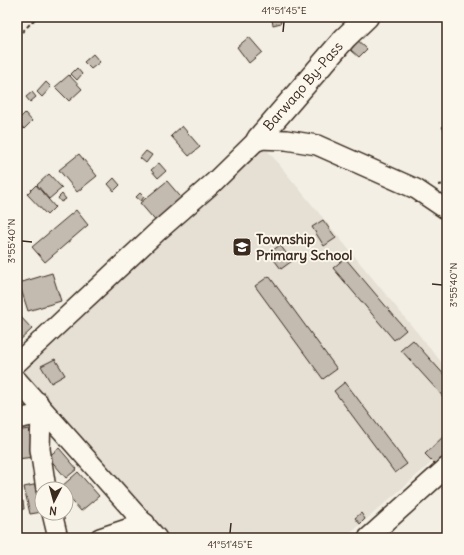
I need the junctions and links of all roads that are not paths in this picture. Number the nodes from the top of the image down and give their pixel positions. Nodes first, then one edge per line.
1 (367, 17) edge
2 (258, 139) junction
3 (447, 210) edge
4 (17, 363) edge
5 (17, 380) edge
6 (39, 408) junction
7 (17, 419) edge
8 (447, 467) edge
9 (45, 481) edge
10 (54, 521) edge
11 (144, 523) junction
12 (58, 538) edge
13 (100, 538) edge
14 (157, 538) edge
15 (368, 538) edge

1 - 2 highway, Barwaqo By-Pass
2 - 3 street
2 - 4 street
5 - 6 street
6 - 7 street
6 - 9 street
6 - 11 street
8 - 15 street
10 - 12 street
11 - 13 street
11 - 14 street

